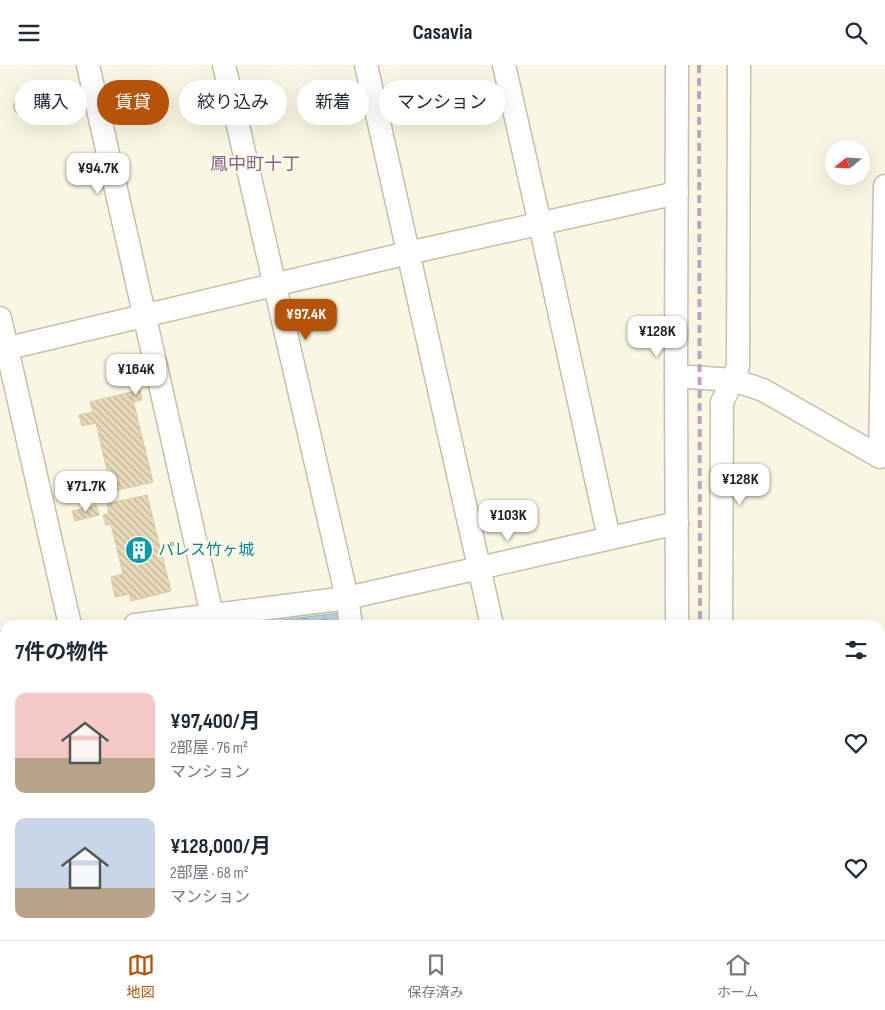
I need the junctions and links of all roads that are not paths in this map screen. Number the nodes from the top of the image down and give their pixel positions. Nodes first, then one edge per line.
1 (88, 65) edge
2 (224, 65) edge
3 (366, 65) edge
4 (504, 65) edge
5 (677, 65) edge
6 (739, 65) edge
7 (93, 90) junction
8 (87, 91) edge
9 (885, 186) edge
10 (677, 193) junction
11 (540, 224) junction
12 (408, 253) junction
13 (274, 285) junction
14 (144, 316) junction
15 (0, 318) edge
16 (3, 349) edge
17 (676, 376) junction
18 (733, 380) junction
19 (677, 523) junction
20 (609, 538) junction
21 (479, 567) junction
22 (347, 598) junction
23 (212, 615) junction
24 (69, 620) edge
25 (174, 620) edge
26 (350, 620) edge
27 (491, 620) edge
28 (677, 620) edge
29 (721, 620) edge

1 - 7 street
2 - 13 street
3 - 12 street
4 - 11 street
5 - 10 street
6 - 18 street
7 - 8 lane
7 - 14 street
9 - 18 street
10 - 11 street
10 - 17 street
11 - 12 street
11 - 20 street
12 - 13 street
12 - 21 street
13 - 14 street
13 - 22 street
14 - 16 street
14 - 23 street
15 - 16 street
16 - 24 street
17 - 18 street
17 - 19 street
18 - 29 street
19 - 20 street
19 - 28 street
20 - 21 street
21 - 22 street
21 - 27 street
22 - 23 street
22 - 26 street
23 - 25 street

